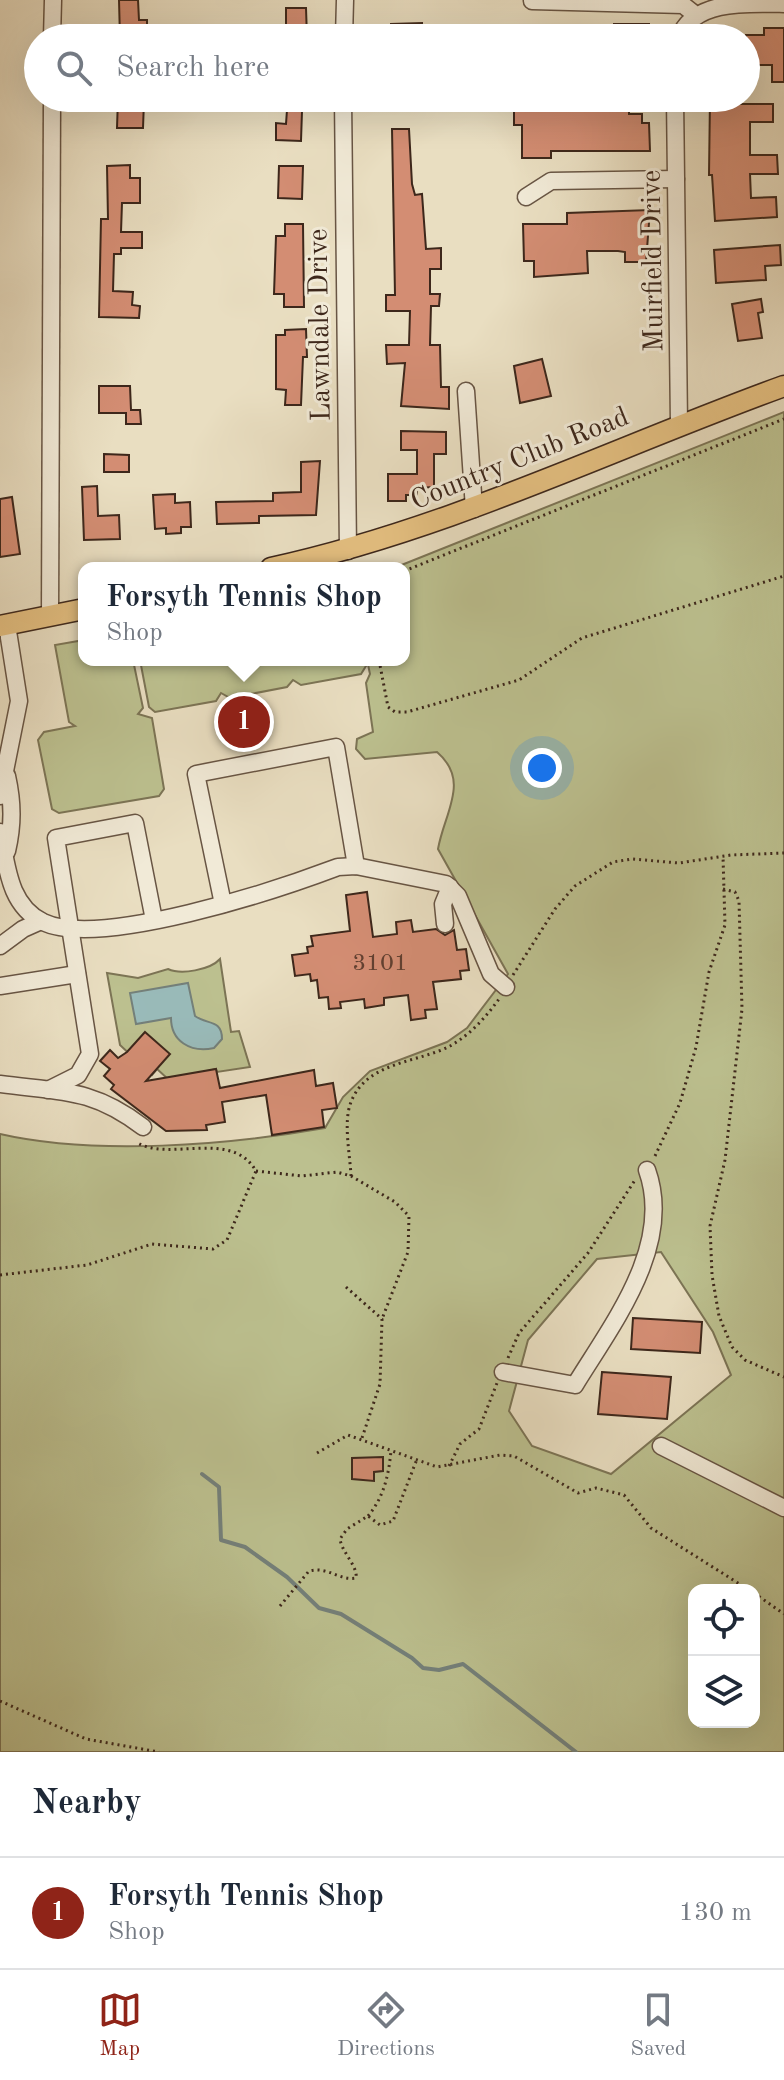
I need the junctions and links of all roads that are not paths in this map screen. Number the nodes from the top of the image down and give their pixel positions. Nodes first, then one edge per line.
1 (53, 0) edge
2 (345, 0) edge
3 (532, 1) edge
4 (783, 2) edge
5 (692, 12) junction
6 (52, 24) edge
7 (344, 24) edge
8 (682, 24) edge
9 (52, 112) edge
10 (343, 112) edge
11 (675, 112) edge
12 (676, 179) junction
13 (526, 197) dead end
14 (784, 386) edge
15 (466, 391) dead end
16 (679, 424) junction
17 (474, 509) junction
18 (348, 551) junction
19 (298, 562) edge
20 (78, 610) edge
21 (50, 617) junction
22 (4, 626) edge
23 (6, 773) junction
24 (0, 796) edge
25 (0, 832) edge
26 (6, 857) junction
27 (356, 866) junction
28 (450, 887) junction
29 (223, 904) junction
30 (154, 920) junction
31 (38, 924) junction
32 (445, 924) dead end
33 (71, 930) junction
34 (0, 946) edge
35 (0, 955) edge
36 (77, 974) junction
37 (0, 986) edge
38 (506, 987) road end
39 (0, 1084) edge
40 (48, 1090) junction
41 (136, 1132) road end
42 (647, 1170) road end
43 (503, 1372) road end
44 (661, 1446) dead end
45 (784, 1508) edge

1 - 6 street
2 - 7 street
3 - 5 street
4 - 5 street
5 - 8 street
9 - 21 street
10 - 18 street, Lawndale Drive
11 - 12 street, Muirfield Drive
12 - 13 street
12 - 16 street, Muirfield Drive
14 - 16 main road, Country Club Road
15 - 17 street
16 - 17 main road, Country Club Road
17 - 18 main road, Country Club Road
18 - 19 main road, Country Club Road
20 - 21 main road
21 - 22 main road
22 - 23 street
23 - 24 street
23 - 26 street
25 - 26 street
26 - 31 street
27 - 28 street
27 - 29 street
27 - 29 street
28 - 32 street
28 - 38 street
29 - 30 street
30 - 33 street
30 - 33 street
31 - 33 street
31 - 34 street
31 - 35 street
33 - 36 street
36 - 37 street
36 - 40 street
39 - 40 street
40 - 41 street
42 - 43 street
44 - 45 street

